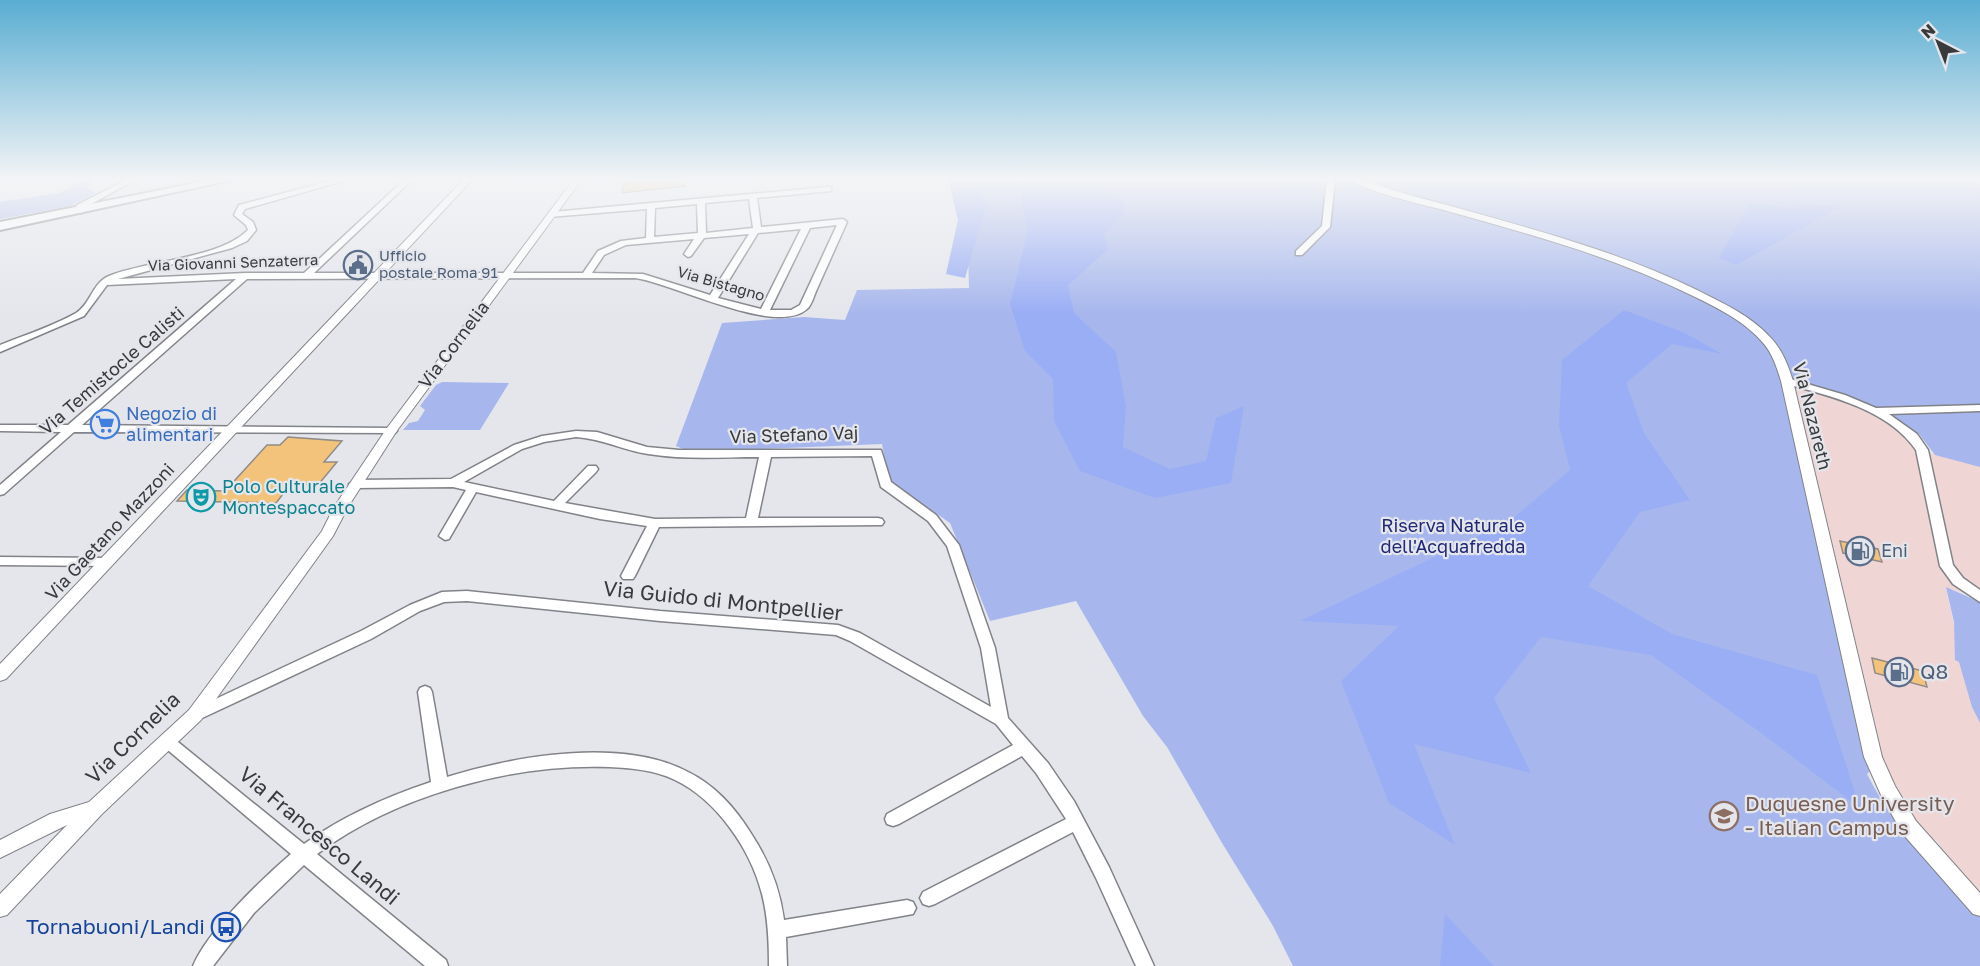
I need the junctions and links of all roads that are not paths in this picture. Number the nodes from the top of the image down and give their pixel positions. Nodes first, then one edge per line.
1 (250, 224) edge
2 (361, 224) edge
3 (426, 224) edge
4 (545, 224) edge
5 (650, 224) edge
6 (701, 224) edge
7 (757, 224) edge
8 (807, 224) edge
9 (808, 224) edge
10 (842, 224) edge
11 (1326, 224) edge
12 (1502, 224) edge
13 (757, 228) junction
14 (702, 234) junction
15 (650, 239) junction
16 (1299, 253) dead end
17 (688, 254) dead end
18 (307, 275) junction
19 (378, 275) junction
20 (507, 275) junction
21 (245, 276) junction
22 (586, 276) junction
23 (104, 282) junction
24 (712, 299) junction
25 (764, 312) junction
26 (0, 349) edge
27 (1787, 381) junction
28 (1980, 408) edge
29 (1872, 411) junction
30 (0, 428) edge
31 (70, 429) junction
32 (229, 431) junction
33 (390, 431) junction
34 (766, 453) junction
35 (592, 469) dead end
36 (453, 483) junction
37 (355, 484) junction
38 (473, 487) junction
39 (0, 491) edge
40 (556, 506) junction
41 (751, 522) junction
42 (878, 522) dead end
43 (656, 523) junction
44 (445, 536) dead end
45 (0, 561) edge
46 (106, 562) junction
47 (628, 576) dead end
48 (1980, 597) edge
49 (0, 675) edge
50 (425, 692) dead end
51 (195, 715) junction
52 (1001, 720) junction
53 (168, 742) junction
54 (1023, 747) junction
55 (440, 785) junction
56 (95, 808) junction
57 (893, 819) dead end
58 (1076, 822) junction
59 (0, 849) edge
60 (306, 854) junction
61 (929, 898) dead end
62 (1980, 907) edge
63 (0, 908) edge
64 (908, 908) dead end
65 (776, 930) junction
66 (201, 966) edge
67 (439, 966) edge
68 (778, 966) edge
69 (1146, 966) edge

1 - 23 street
2 - 18 street
3 - 19 street, Via Gaetano Mazzoni
4 - 20 street, Via Cornelia
5 - 15 street
6 - 14 street
7 - 13 street
8 - 13 street, Via Bistagno
9 - 25 street
10 - 25 street, Via Bistagno
11 - 16 street
12 - 27 street, Via Nazareth
13 - 14 street, Via Bistagno
13 - 24 street
14 - 15 street, Via Bistagno
14 - 17 street
15 - 22 street, Via Bistagno
18 - 19 street, Via Giovanni Senzaterra
18 - 21 street, Via Giovanni Senzaterra
19 - 20 street, Via Giovanni Senzaterra
19 - 32 street, Via Gaetano Mazzoni
20 - 22 street, Via Bistagno
20 - 33 street, Via Cornelia
21 - 23 street, Via Giovanni Senzaterra
21 - 31 street, Via Temistocle Calisti
22 - 24 street, Via Bistagno
23 - 26 street
24 - 25 street, Via Bistagno
27 - 29 street
27 - 62 street, Via Nazareth
28 - 29 street
29 - 48 street
30 - 31 street
31 - 32 street
31 - 39 street, Via Temistocle Calisti
32 - 33 street
32 - 46 street, Via Gaetano Mazzoni
33 - 37 street, Via Cornelia
34 - 36 street, Via Stefano Vaj
34 - 41 street
34 - 52 street, Via Stefano Vaj
35 - 40 street
36 - 37 street
36 - 38 street
37 - 51 street, Via Cornelia
38 - 40 street
38 - 44 street
40 - 43 street
41 - 42 street
41 - 43 street
43 - 47 street
45 - 46 street
46 - 49 street, Via Gaetano Mazzoni
50 - 55 street
51 - 52 street, Via Guido di Montpellier
51 - 53 street, Via Cornelia
52 - 54 street, Via Guido di Montpellier
53 - 56 street, Via Cornelia
53 - 60 street, Via Francesco Landi
54 - 57 street
54 - 58 street, Via Guido di Montpellier
55 - 60 street
55 - 65 street
56 - 59 street
56 - 63 street, Via Cornelia
58 - 61 street
58 - 69 street, Via Guido di Montpellier
60 - 66 street
60 - 67 street, Via Francesco Landi
64 - 65 street
65 - 68 street

